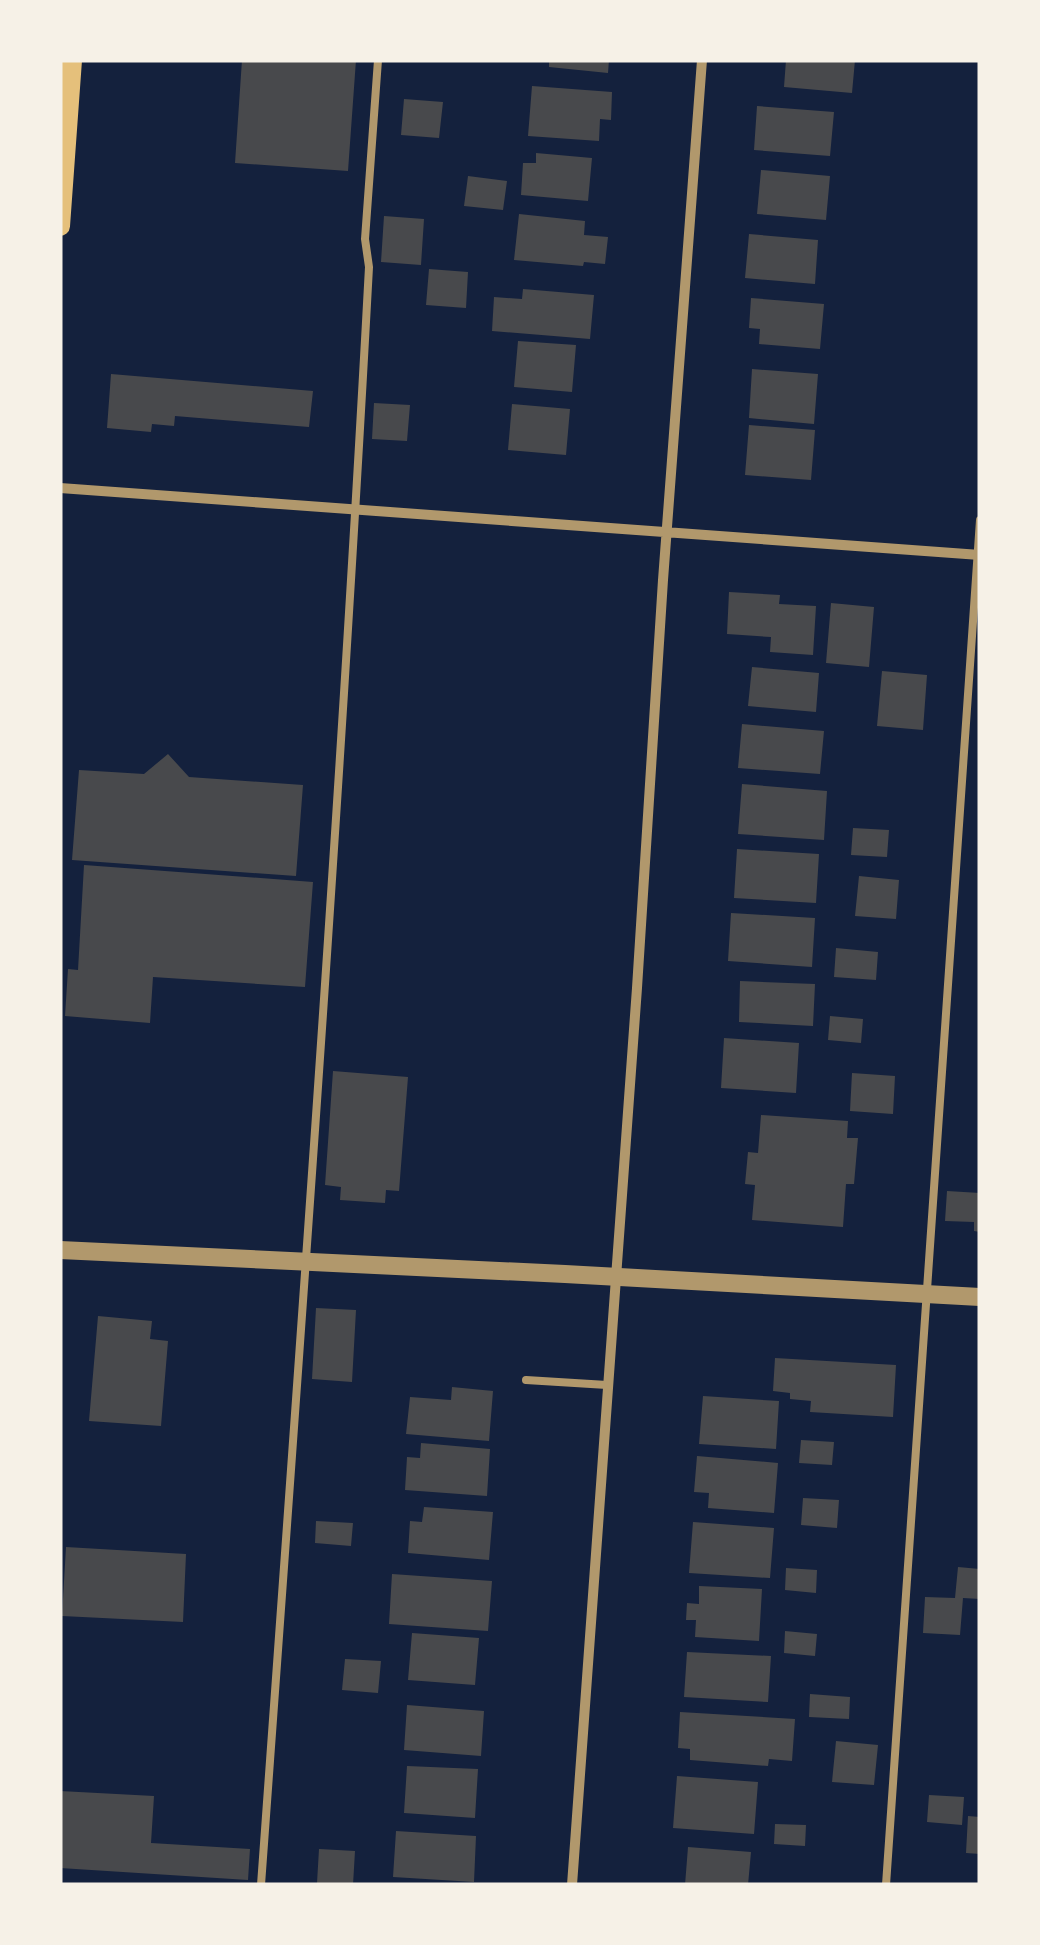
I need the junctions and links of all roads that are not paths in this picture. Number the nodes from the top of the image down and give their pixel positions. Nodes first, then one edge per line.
1 (72, 60) edge
2 (378, 60) edge
3 (702, 60) edge
4 (60, 226) edge
5 (60, 488) edge
6 (356, 510) junction
7 (980, 520) edge
8 (667, 531) junction
9 (979, 555) edge
10 (60, 1250) edge
11 (305, 1262) junction
12 (615, 1277) junction
13 (927, 1294) junction
14 (980, 1297) edge
15 (526, 1380) dead end
16 (608, 1385) junction
17 (261, 1885) edge
18 (572, 1885) edge
19 (886, 1885) edge

1 - 4 main road
2 - 6 lane
3 - 8 street
5 - 6 street
6 - 8 street
6 - 11 lane
7 - 9 lane
8 - 9 street
8 - 12 street
9 - 13 lane
10 - 11 street
11 - 12 street
11 - 17 lane
12 - 13 street
12 - 16 street
13 - 14 street
13 - 19 lane
15 - 16 lane
16 - 18 street

